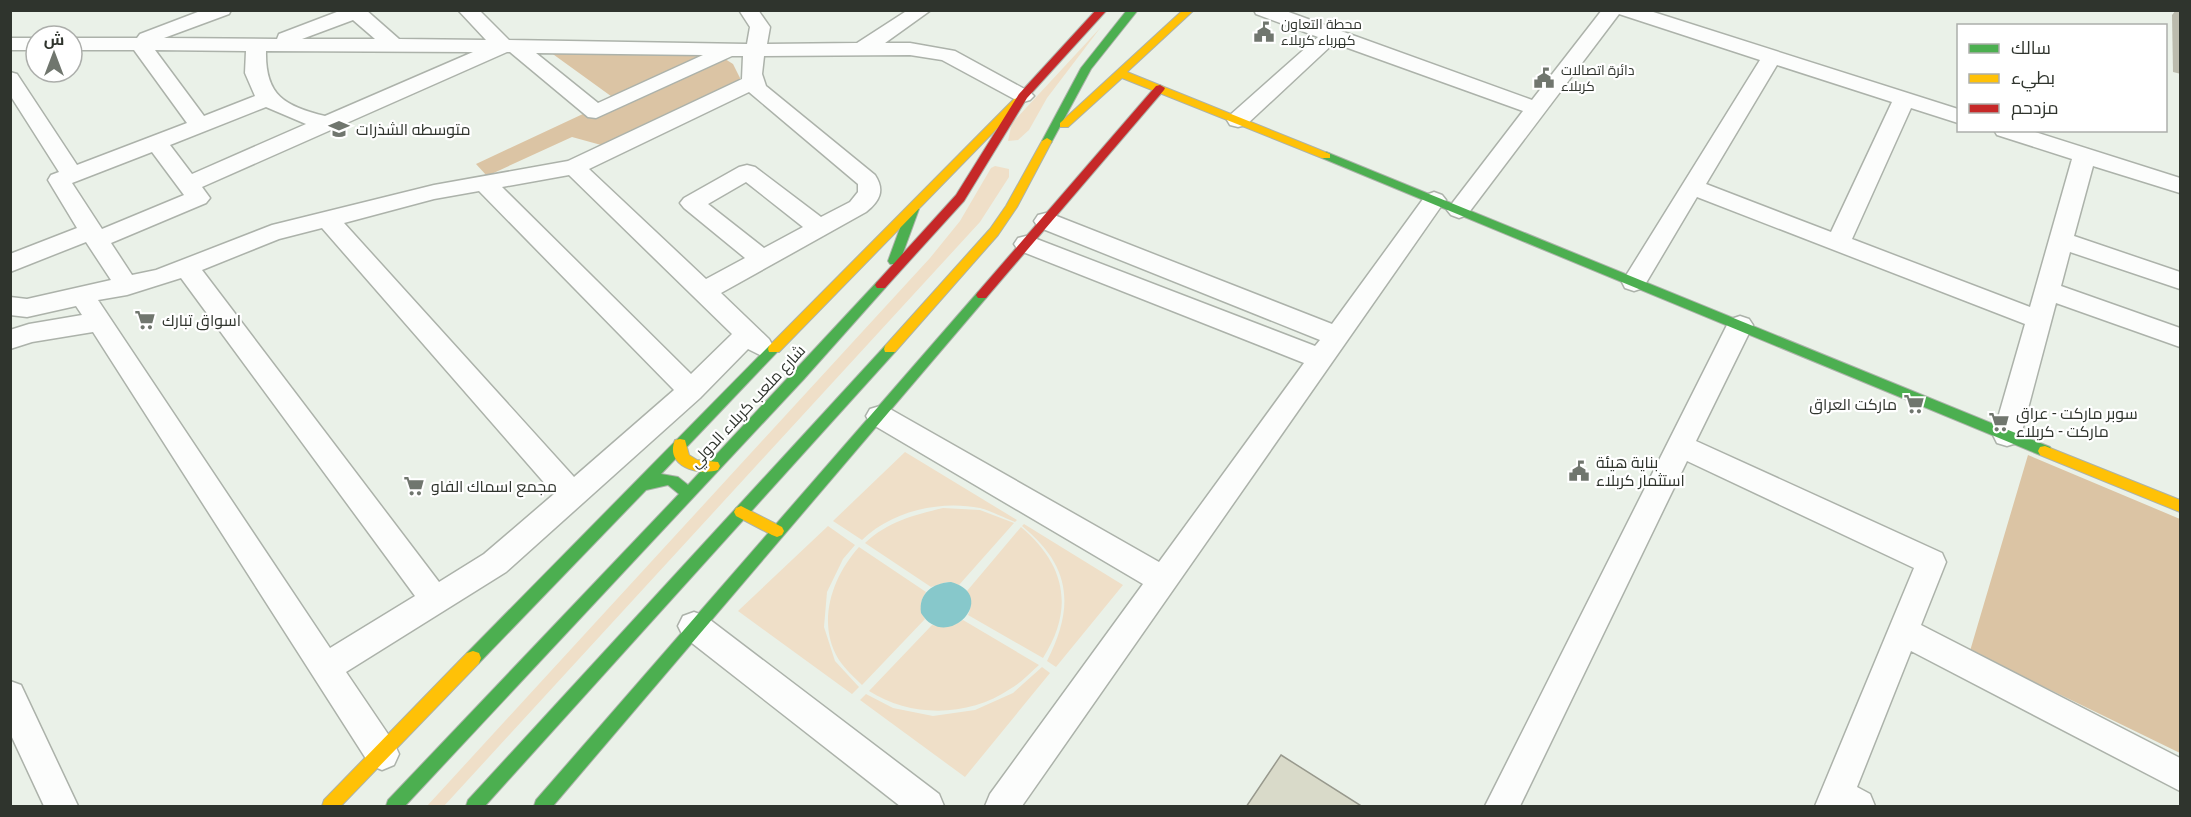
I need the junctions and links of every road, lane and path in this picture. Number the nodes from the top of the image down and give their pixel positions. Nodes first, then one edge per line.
1 (222, 10) edge
2 (467, 10) edge
3 (748, 10) edge
4 (922, 10) edge
5 (1102, 10) edge
6 (1133, 10) edge
7 (1145, 10) edge
8 (1189, 10) edge
9 (1263, 10) edge
10 (1612, 10) edge
11 (1626, 10) edge
12 (1331, 35) junction
13 (84, 44) edge
14 (136, 44) junction
15 (262, 45) junction
16 (393, 45) junction
17 (509, 46) junction
18 (862, 49) junction
19 (730, 50) junction
20 (756, 50) junction
21 (1772, 57) junction
22 (1095, 58) junction
23 (1122, 74) junction
24 (10, 78) edge
25 (753, 82) junction
26 (1160, 88) junction
27 (1023, 96) junction
28 (267, 99) junction
29 (1904, 99) junction
30 (1537, 109) junction
31 (1957, 115) edge
32 (1238, 120) junction
33 (326, 123) junction
34 (199, 124) junction
35 (1002, 130) junction
36 (2011, 132) edge
37 (156, 141) junction
38 (1046, 144) junction
39 (1009, 146) dead end
40 (1028, 149) dead end
41 (2084, 156) junction
42 (1002, 162) dead end
43 (983, 163) junction
44 (574, 167) junction
45 (1017, 169) dead end
46 (72, 175) junction
47 (484, 183) junction
48 (188, 184) junction
49 (2181, 186) edge
50 (1022, 187) junction
51 (1692, 187) junction
52 (1446, 205) junction
53 (913, 209) junction
54 (327, 219) junction
55 (1046, 220) junction
56 (819, 227) junction
57 (94, 236) junction
58 (2061, 240) junction
59 (1838, 243) junction
60 (1026, 244) junction
61 (762, 259) junction
62 (10, 264) edge
63 (186, 267) junction
64 (888, 277) junction
65 (2181, 281) edge
66 (1634, 282) junction
67 (127, 286) junction
68 (2047, 290) junction
69 (703, 292) junction
70 (83, 297) junction
71 (10, 306) edge
72 (2039, 320) junction
73 (99, 322) junction
74 (1740, 325) junction
75 (747, 334) junction
76 (1338, 336) junction
77 (2181, 338) edge
78 (10, 340) edge
79 (770, 356) junction
80 (1321, 359) junction
81 (691, 391) junction
82 (880, 416) junction
83 (2007, 435) junction
84 (680, 444) junction
85 (1680, 446) junction
86 (712, 466) junction
87 (643, 485) junction
88 (686, 494) junction
89 (573, 496) junction
90 (2181, 506) edge
91 (741, 512) junction
92 (777, 531) junction
93 (1163, 580) junction
94 (435, 600) junction
95 (694, 626) junction
96 (1903, 632) junction
97 (325, 668) junction
98 (14, 711) edge
99 (382, 754) junction
100 (2181, 775) edge
101 (1842, 803) edge
102 (61, 807) edge
103 (330, 807) edge
104 (394, 807) edge
105 (474, 807) edge
106 (542, 807) edge
107 (927, 807) edge
108 (1002, 807) edge
109 (1502, 807) edge

1 - 14 street
2 - 17 street
3 - 20 street
4 - 18 street
5 - 27 main road, شارع ملعب كربلاء الدولي
6 - 22 main road
7 - 22 main road
8 - 23 main road
9 - 12 street
10 - 30 street
11 - 21 street
12 - 30 street
12 - 32 street
13 - 14 street
14 - 15 street
14 - 34 street
15 - 16 street
15 - 16 street
15 - 28 street
16 - 17 street
17 - 19 street
17 - 19 street
17 - 33 street
18 - 20 street
18 - 27 street
19 - 20 street
20 - 25 street
21 - 29 street
21 - 51 street
22 - 38 main road
23 - 26 main road
23 - 38 main road
24 - 46 street
25 - 44 street
25 - 56 street
26 - 32 main road
26 - 55 main road
27 - 35 main road, شارع ملعب كربلاء الدولي
27 - 53 main road
28 - 33 street
28 - 34 street
29 - 31 street
29 - 59 street
30 - 52 street
32 - 52 main road
33 - 48 street
34 - 37 street
35 - 39 main road
35 - 43 main road, شارع ملعب كربلاء الدولي
36 - 41 street
37 - 46 street
37 - 48 street
38 - 40 main road
38 - 50 main road
41 - 49 street
41 - 58 street
42 - 43 main road
43 - 64 main road, شارع ملعب كربلاء الدولي
44 - 47 street
44 - 69 street
45 - 50 main road
46 - 57 street
47 - 54 street
47 - 81 street
48 - 57 street
50 - 91 main road
51 - 59 street
51 - 66 street
52 - 66 main road
52 - 76 street
53 - 64 main road
53 - 79 main road
54 - 63 street
54 - 89 street
55 - 60 main road
55 - 76 street
56 - 61 street
56 - 61 street
57 - 62 street
57 - 67 street
58 - 65 street
58 - 68 street
59 - 72 street
60 - 80 street
60 - 82 main road
61 - 69 street
63 - 67 street
63 - 94 street
64 - 86 main road, شارع ملعب كربلاء الدولي
66 - 74 main road
67 - 70 street
68 - 72 street
68 - 77 street
69 - 75 street
70 - 71 street
70 - 73 street
72 - 83 street
73 - 78 street
73 - 97 street
74 - 83 main road
74 - 85 street
75 - 79 street
75 - 81 street
76 - 80 street
79 - 84 main road
80 - 93 street
81 - 89 street
82 - 92 main road
82 - 93 street
83 - 90 main road
84 - 86 main road
84 - 87 main road
85 - 96 street
85 - 109 street
86 - 88 main road, شارع ملعب كربلاء الدولي
87 - 88 main road
87 - 99 main road
88 - 104 main road, شارع ملعب كربلاء الدولي
89 - 94 street
91 - 92 main road
91 - 105 main road
92 - 95 main road
93 - 108 street
94 - 97 street
95 - 106 main road
95 - 107 street
96 - 100 street
96 - 101 street
97 - 99 street
98 - 102 street
99 - 103 main road

